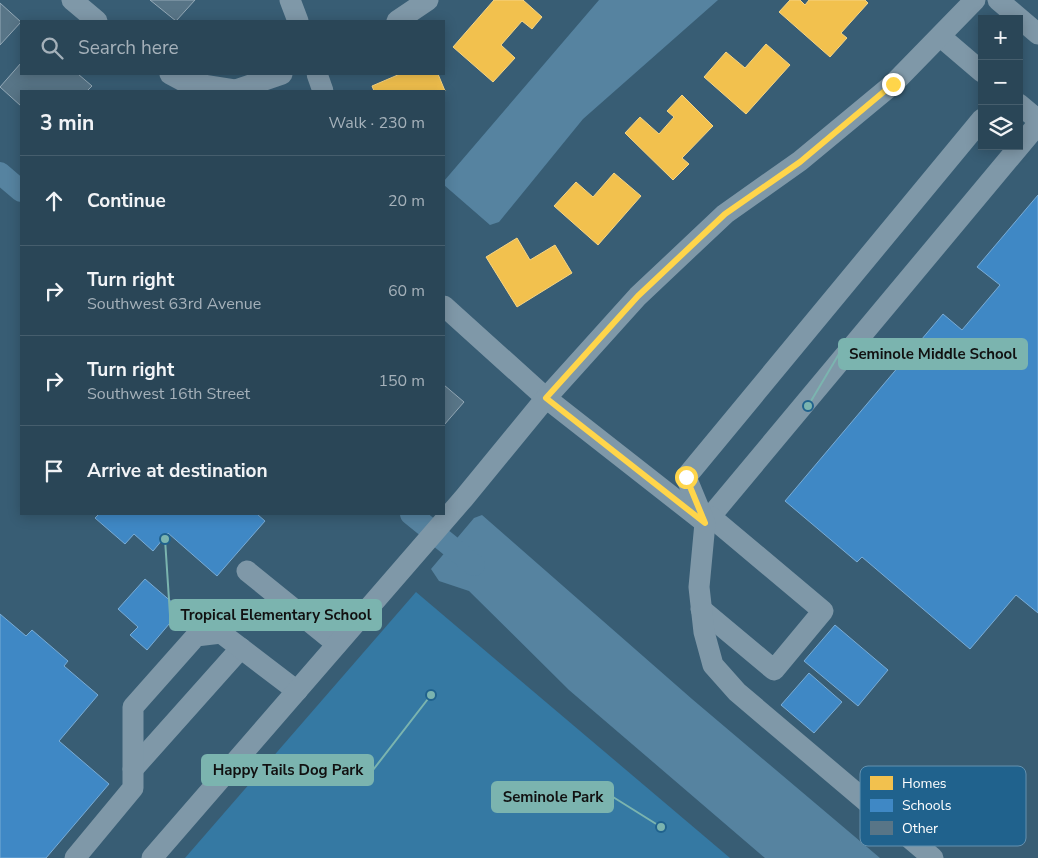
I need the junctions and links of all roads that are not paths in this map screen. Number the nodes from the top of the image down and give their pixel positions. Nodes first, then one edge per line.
1 (72, 0) edge
2 (290, 0) edge
3 (428, 0) edge
4 (975, 0) edge
5 (998, 0) edge
6 (96, 20) edge
7 (298, 20) edge
8 (398, 20) edge
9 (1038, 34) edge
10 (941, 37) junction
11 (978, 69) edge
12 (172, 75) edge
13 (279, 75) edge
14 (317, 75) edge
15 (236, 90) edge
16 (236, 90) edge
17 (323, 90) edge
18 (1020, 105) edge
19 (1038, 120) edge
20 (978, 124) edge
21 (1038, 124) edge
22 (445, 307) edge
23 (546, 398) junction
24 (708, 520) junction
25 (247, 570) dead end
26 (701, 609) junction
27 (337, 644) junction
28 (241, 648) junction
29 (296, 691) junction
30 (133, 769) junction
31 (860, 796) edge
32 (919, 846) edge
33 (75, 858) edge
34 (152, 858) edge
35 (933, 858) edge

1 - 6 street
2 - 7 street
3 - 8 street
4 - 10 street
5 - 9 street
10 - 11 street
10 - 23 street
12 - 15 street
13 - 16 street
14 - 17 street
18 - 19 street
20 - 24 street
21 - 24 street
22 - 23 street
23 - 24 street
23 - 27 street
24 - 26 street
24 - 26 street
25 - 27 street
26 - 31 street
27 - 29 street
28 - 29 street
28 - 30 street
28 - 30 street
29 - 34 street
30 - 33 street
32 - 35 street

